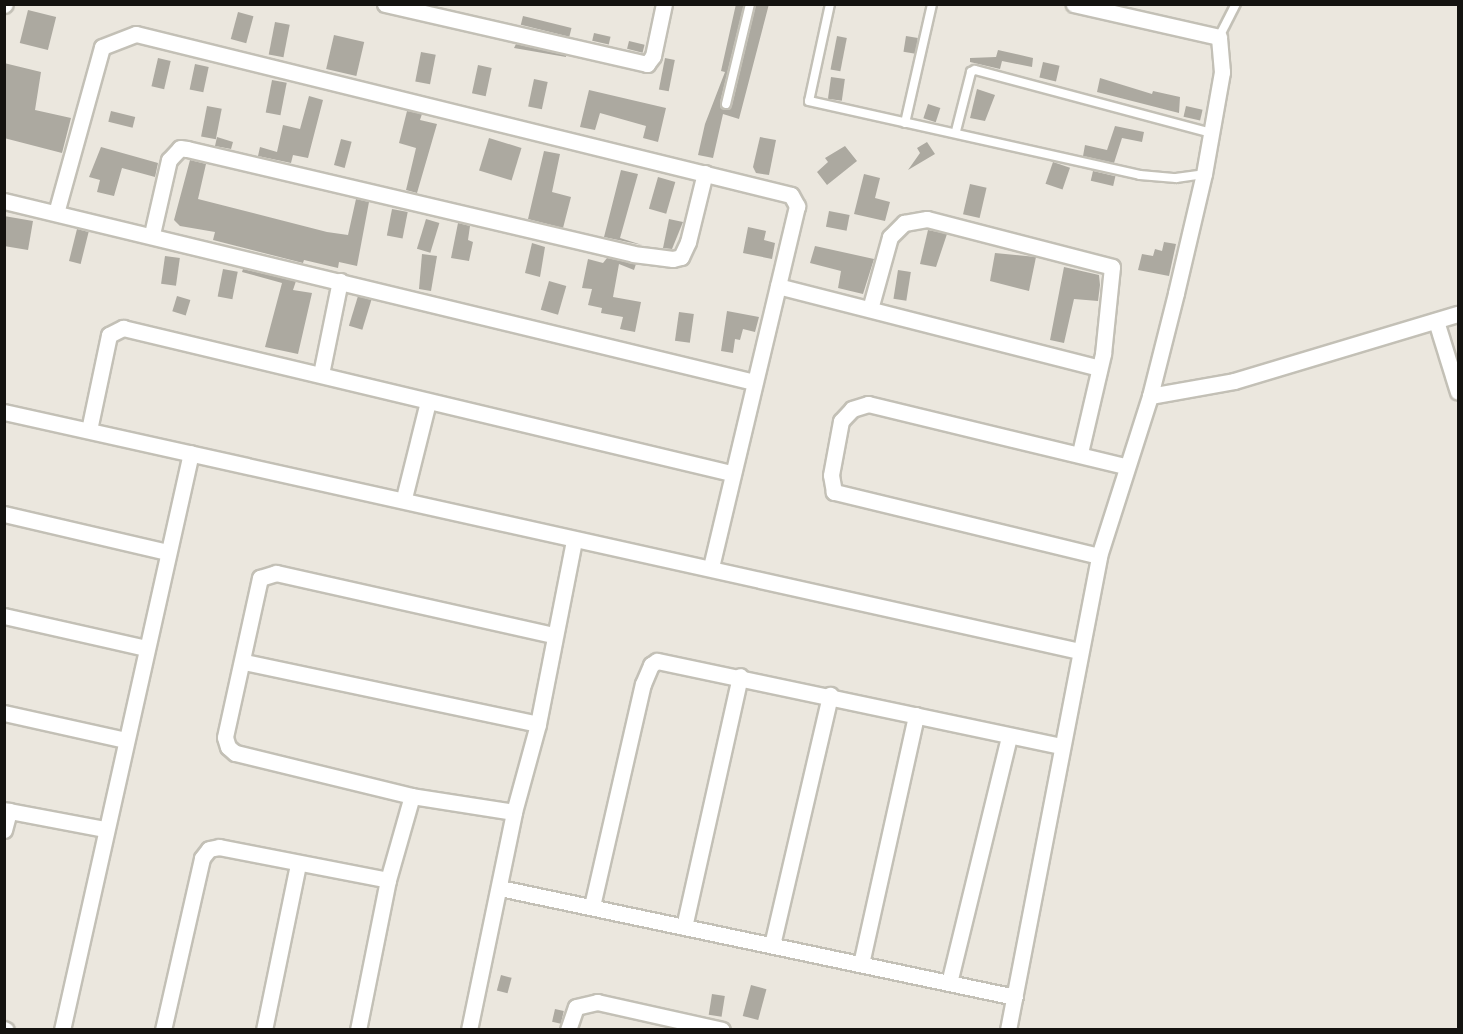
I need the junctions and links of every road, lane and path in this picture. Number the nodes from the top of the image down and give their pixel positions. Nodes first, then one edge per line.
1 (385, 4) edge
2 (664, 4) edge
3 (750, 4) edge
4 (830, 4) edge
5 (932, 4) edge
6 (1074, 4) edge
7 (1236, 4) edge
8 (1219, 37) junction
9 (726, 104) dead end
10 (905, 123) junction
11 (956, 131) junction
12 (1212, 134) junction
13 (705, 173) junction
14 (1204, 174) junction
15 (4, 201) edge
16 (56, 213) junction
17 (152, 234) junction
18 (340, 281) junction
19 (777, 286) junction
20 (870, 309) junction
21 (1458, 314) edge
22 (1436, 321) junction
23 (1099, 368) junction
24 (321, 374) junction
25 (754, 382) junction
26 (1458, 392) edge
27 (1150, 396) junction
28 (428, 402) junction
29 (4, 412) edge
30 (89, 430) junction
31 (190, 453) junction
32 (1080, 453) junction
33 (1125, 466) junction
34 (731, 473) junction
35 (404, 498) junction
36 (4, 514) edge
37 (574, 540) junction
38 (167, 552) junction
39 (1099, 556) junction
40 (711, 567) junction
41 (4, 616) edge
42 (554, 635) junction
43 (146, 648) junction
44 (1079, 651) junction
45 (244, 662) junction
46 (740, 676) junction
47 (830, 695) junction
48 (4, 713) edge
49 (916, 715) junction
50 (538, 724) junction
51 (1009, 736) junction
52 (126, 740) junction
53 (1061, 746) junction
54 (412, 796) junction
55 (7, 810) edge
56 (514, 812) junction
57 (105, 829) junction
58 (4, 830) edge
59 (298, 864) junction
60 (388, 880) junction
61 (500, 888) junction
62 (592, 906) junction
63 (684, 927) junction
64 (772, 945) junction
65 (861, 964) junction
66 (949, 983) junction
67 (1015, 997) junction
68 (62, 1029) edge
69 (163, 1029) edge
70 (264, 1029) edge
71 (358, 1029) edge
72 (469, 1029) edge
73 (568, 1029) edge
74 (722, 1029) edge
75 (1008, 1029) edge

1 - 2 street
3 - 9 lane
4 - 10 lane
5 - 10 lane
6 - 8 street
7 - 8 lane
8 - 12 street
10 - 11 lane
11 - 12 lane
11 - 14 lane
12 - 14 street
13 - 16 street
13 - 17 street
13 - 19 street
14 - 27 street
15 - 16 street
16 - 17 street
17 - 18 street
18 - 24 street
18 - 25 street
19 - 20 street
19 - 25 street
20 - 23 street
20 - 23 street
21 - 22 street
22 - 26 street
22 - 27 street
23 - 32 street
24 - 28 street
24 - 30 street
25 - 34 street
27 - 33 street
28 - 34 street
28 - 35 street
29 - 30 street
30 - 31 street
31 - 35 street
31 - 38 street
32 - 33 street
32 - 39 street
33 - 39 street
34 - 40 street
35 - 37 street
36 - 38 street
37 - 40 street
37 - 42 street
38 - 43 street
39 - 44 street
40 - 44 street
41 - 43 street
42 - 45 street
42 - 50 street
43 - 52 street
44 - 53 street
45 - 50 street
45 - 54 street
46 - 47 street
46 - 62 street
46 - 63 street
47 - 49 street
47 - 64 street
48 - 52 street
49 - 51 street
49 - 65 street
50 - 56 street
51 - 53 street
51 - 66 street
52 - 57 street
53 - 67 street
54 - 56 street
54 - 60 street
55 - 57 street
55 - 58 street
56 - 61 street
57 - 68 street
59 - 60 street
59 - 69 street
59 - 70 street
60 - 71 street
61 - 62 street
61 - 72 street
62 - 63 street
63 - 64 street
64 - 65 street
65 - 66 street
66 - 67 street
67 - 75 street
73 - 74 street

